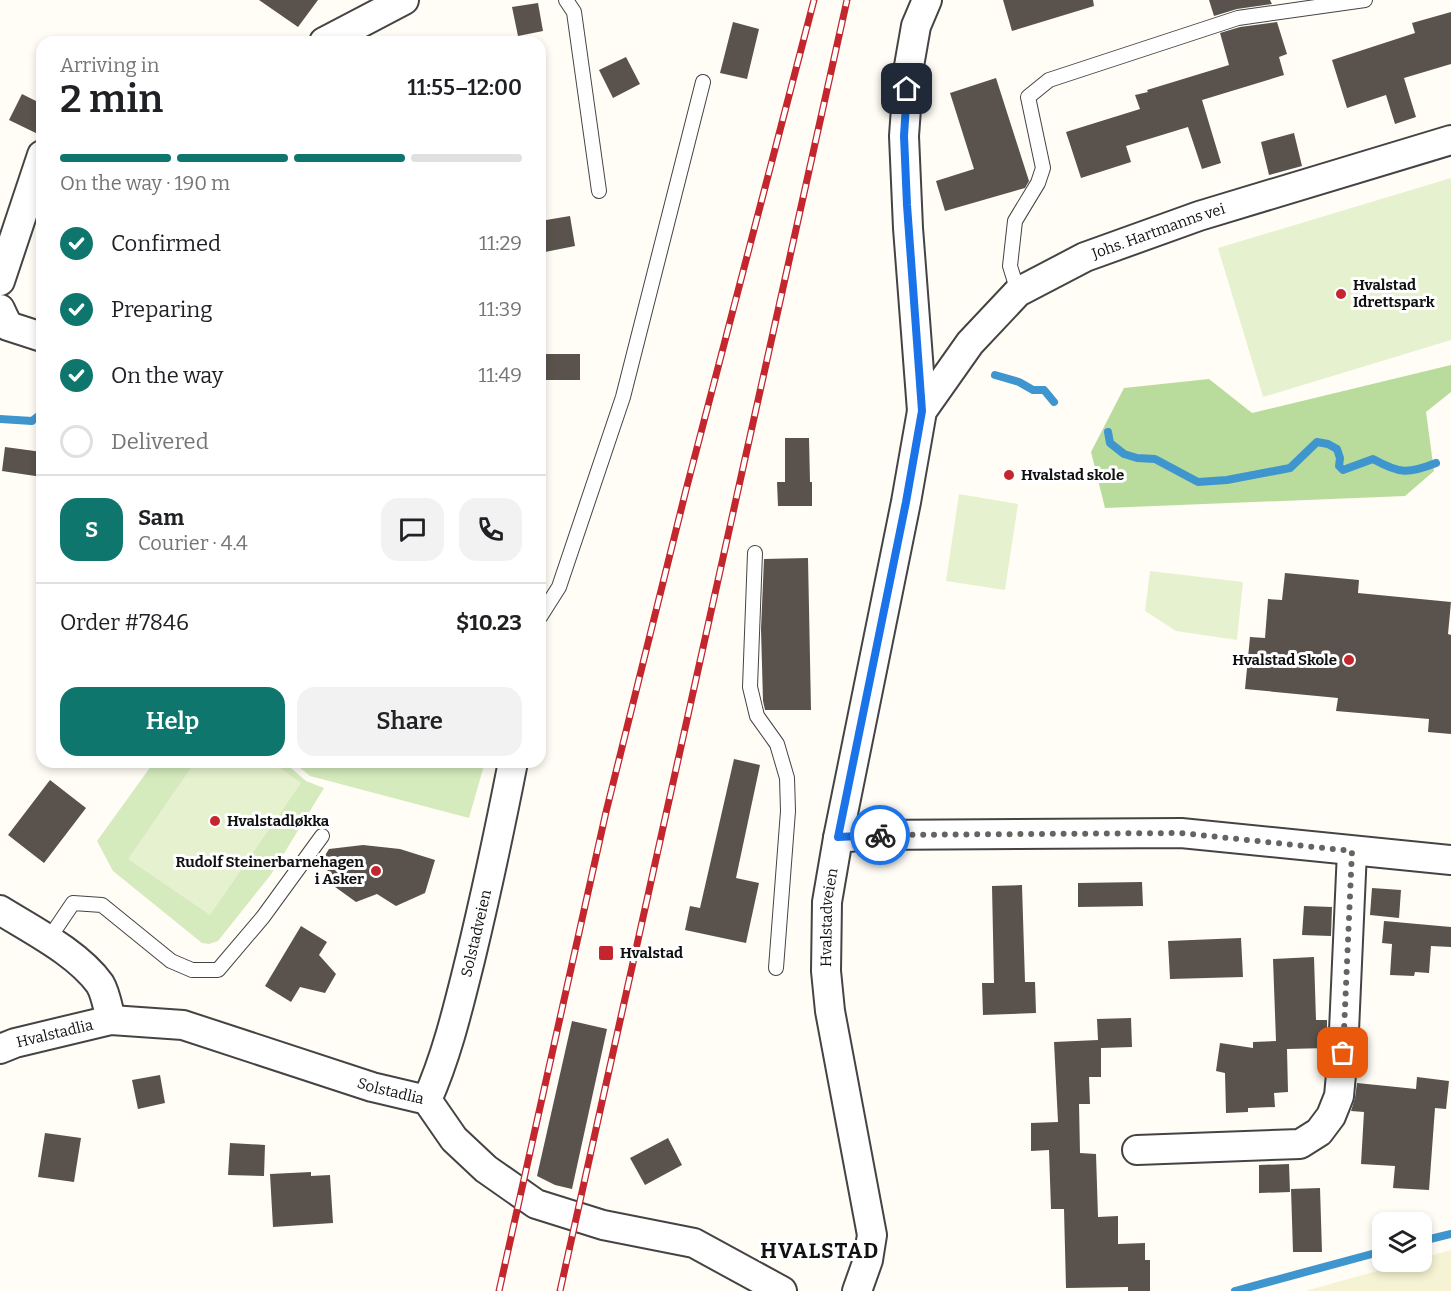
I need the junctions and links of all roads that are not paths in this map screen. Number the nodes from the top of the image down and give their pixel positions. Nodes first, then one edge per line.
1 (404, 0) edge
2 (566, 0) edge
3 (927, 0) edge
4 (1365, 0) edge
5 (335, 36) edge
6 (703, 82) dead end
7 (1451, 140) edge
8 (36, 173) edge
9 (599, 191) dead end
10 (0, 280) edge
11 (1018, 292) junction
12 (0, 309) edge
13 (36, 335) edge
14 (922, 411) junction
15 (754, 553) dead end
16 (546, 608) edge
17 (512, 768) edge
18 (322, 836) dead end
19 (838, 837) junction
20 (1352, 851) junction
21 (1451, 860) edge
22 (0, 910) edge
23 (48, 940) junction
24 (776, 968) dead end
25 (111, 1020) junction
26 (0, 1049) edge
27 (427, 1100) junction
28 (1137, 1150) dead end
29 (782, 1291) edge
30 (857, 1291) edge

1 - 5 street
2 - 9 lane
3 - 14 street, Johs. Hartmanns vei
4 - 11 lane
6 - 16 lane
7 - 11 street, Johs. Hartmanns vei
8 - 10 street
11 - 14 street, Johs. Hartmanns vei
12 - 13 street
14 - 19 street, Johs. Hartmanns vei
15 - 24 lane
17 - 27 street, Solstadveien
18 - 23 lane
19 - 20 street
19 - 30 street, Hvalstadveien
20 - 21 street
20 - 28 street
22 - 23 street
23 - 25 street
25 - 26 street, Hvalstadlia
25 - 27 street, Solstadlia
27 - 29 street, Solstadlia

